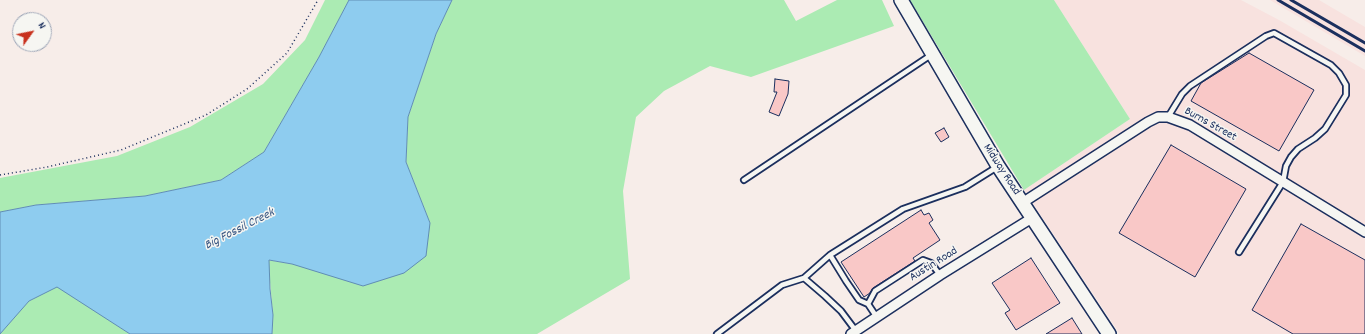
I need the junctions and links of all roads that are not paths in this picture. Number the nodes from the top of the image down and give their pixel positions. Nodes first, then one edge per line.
1 (901, 0) edge
2 (932, 54) junction
3 (1168, 116) junction
4 (998, 166) junction
5 (744, 180) dead end
6 (1283, 182) junction
7 (1022, 203) junction
8 (1032, 218) junction
9 (1365, 232) edge
10 (1239, 252) dead end
11 (830, 255) junction
12 (940, 275) junction
13 (804, 278) junction
14 (868, 304) junction
15 (876, 316) junction
16 (853, 332) edge
17 (717, 334) edge
18 (1109, 334) edge

1 - 2 main road, Midway Road
2 - 4 main road, Midway Road
2 - 5 lane
3 - 6 street, Burns Street
3 - 6 lane
3 - 7 street, Burns Street
4 - 7 main road, Midway Road
4 - 11 lane
6 - 9 street, Burns Street
6 - 10 lane
7 - 8 main road, Midway Road
8 - 12 street, Austin Road
8 - 18 main road, Midway Road
11 - 13 lane
11 - 14 lane
12 - 14 lane
12 - 15 street, Austin Road
13 - 16 lane
13 - 17 lane
14 - 15 lane
15 - 16 street, Austin Road

